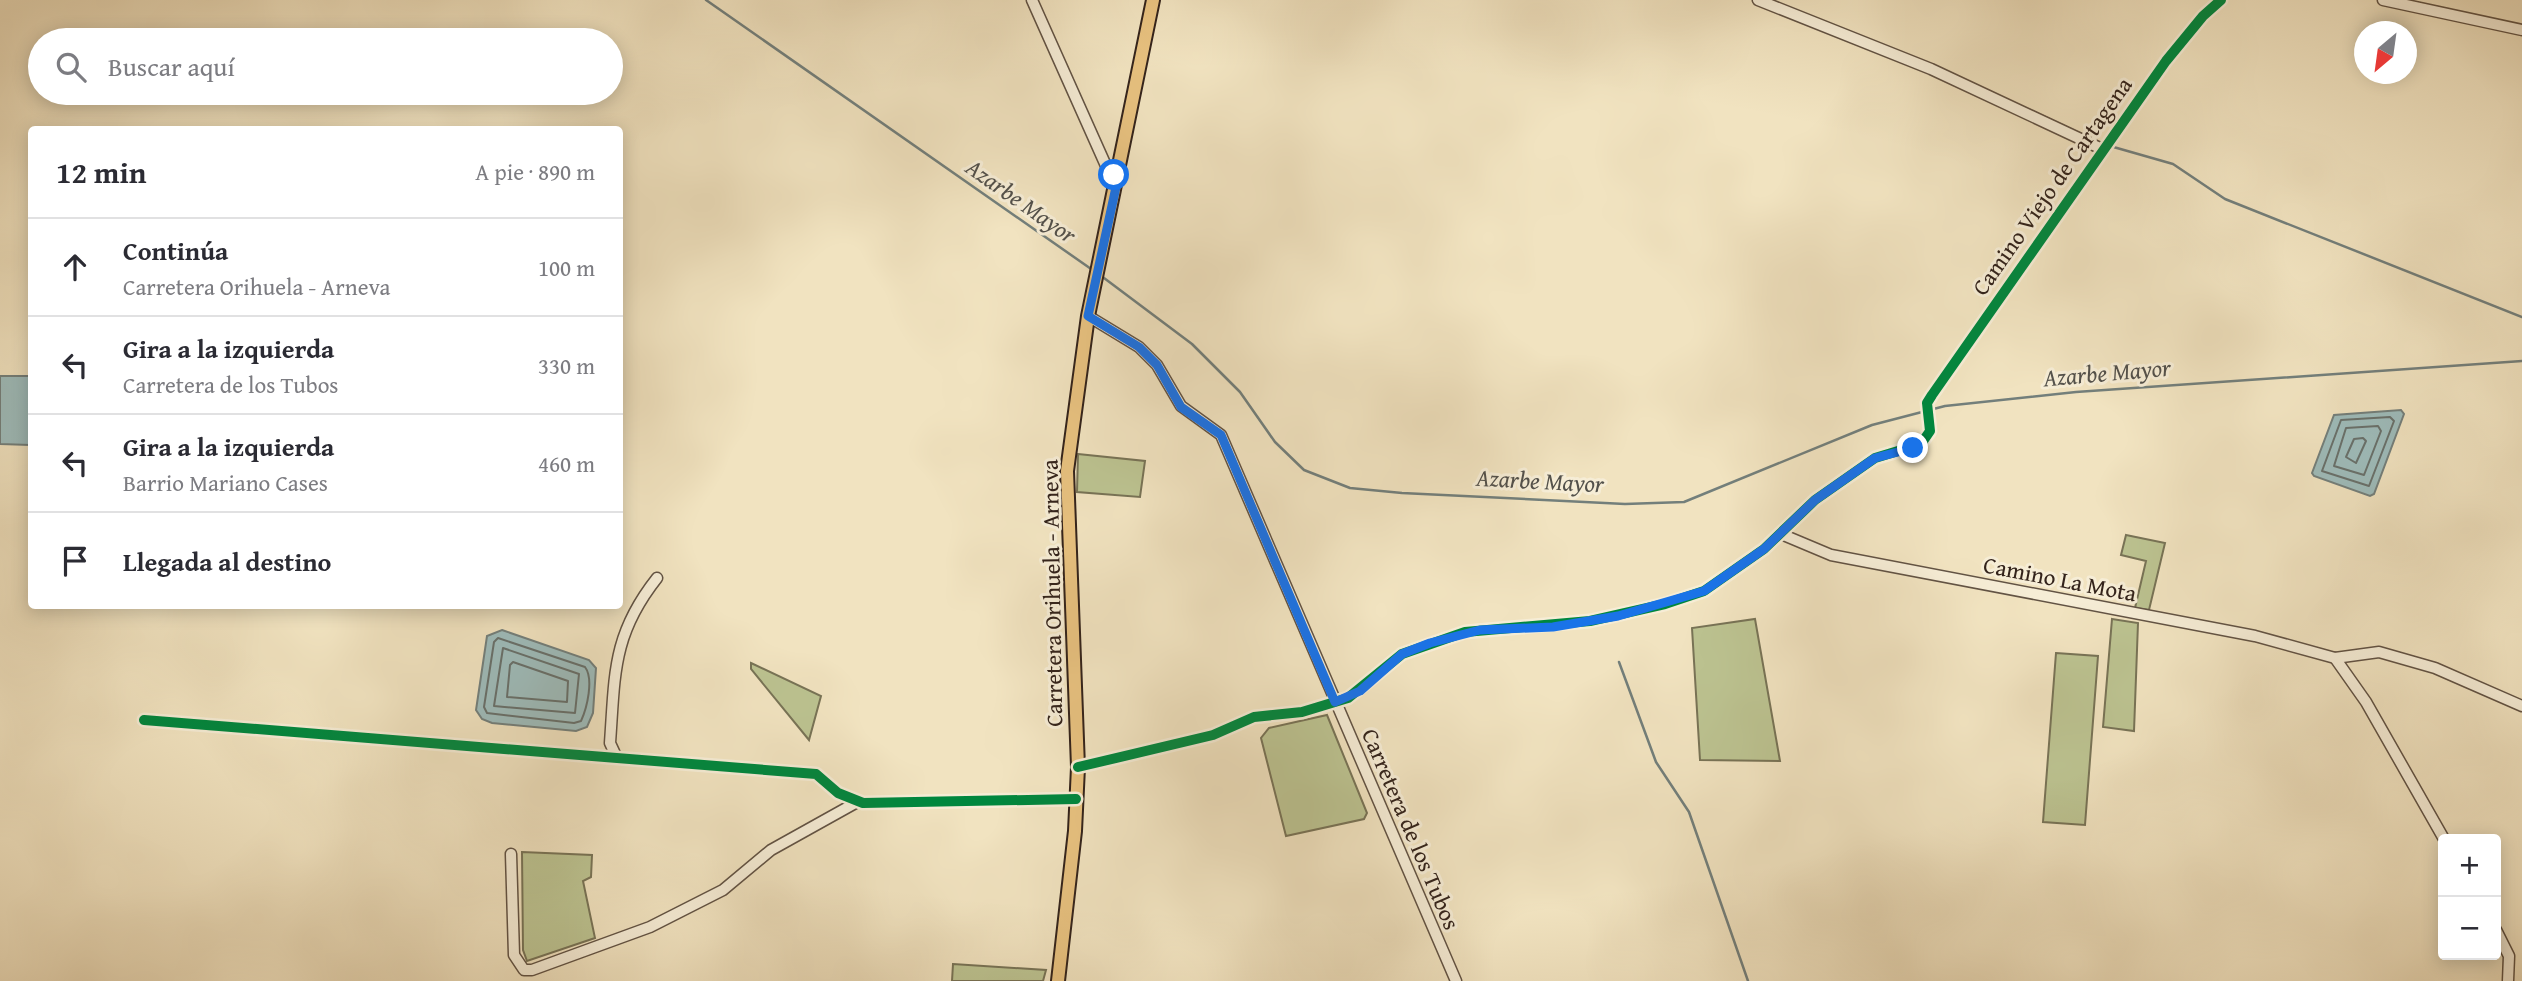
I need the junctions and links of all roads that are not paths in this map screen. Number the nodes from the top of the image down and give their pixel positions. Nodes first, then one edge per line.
1 (1032, 0) edge
2 (1153, 0) edge
3 (1758, 0) edge
4 (2221, 0) edge
5 (2383, 0) edge
6 (2522, 30) edge
7 (2102, 149) junction
8 (1118, 178) junction
9 (1088, 316) junction
10 (1780, 534) junction
11 (657, 578) dead end
12 (2335, 658) junction
13 (1335, 702) junction
14 (2522, 706) edge
15 (144, 720) dead end
16 (616, 756) junction
17 (1078, 766) junction
18 (1076, 799) junction
19 (859, 802) junction
20 (2441, 834) edge
21 (511, 853) dead end
22 (2501, 940) edge
23 (1058, 981) edge
24 (1456, 981) edge
25 (2508, 981) edge

1 - 8 street
2 - 8 main road, Carretera Orihuela - Arneva
3 - 7 street
4 - 7 street, Camino Viejo de Cartagena
5 - 6 street
7 - 10 street, Camino Viejo de Cartagena
8 - 9 main road, Carretera Orihuela - Arneva
9 - 13 street, Carretera de los Tubos
9 - 17 main road, Carretera Orihuela - Arneva
10 - 12 street, Camino La Mota
10 - 13 street
11 - 16 street
12 - 14 street
12 - 20 street
13 - 17 street
13 - 24 street, Carretera de los Tubos
15 - 16 street
16 - 19 street
17 - 18 main road, Carretera Orihuela - Arneva
18 - 19 street
18 - 23 main road, Carretera Orihuela - Arneva
19 - 21 street
22 - 25 street

